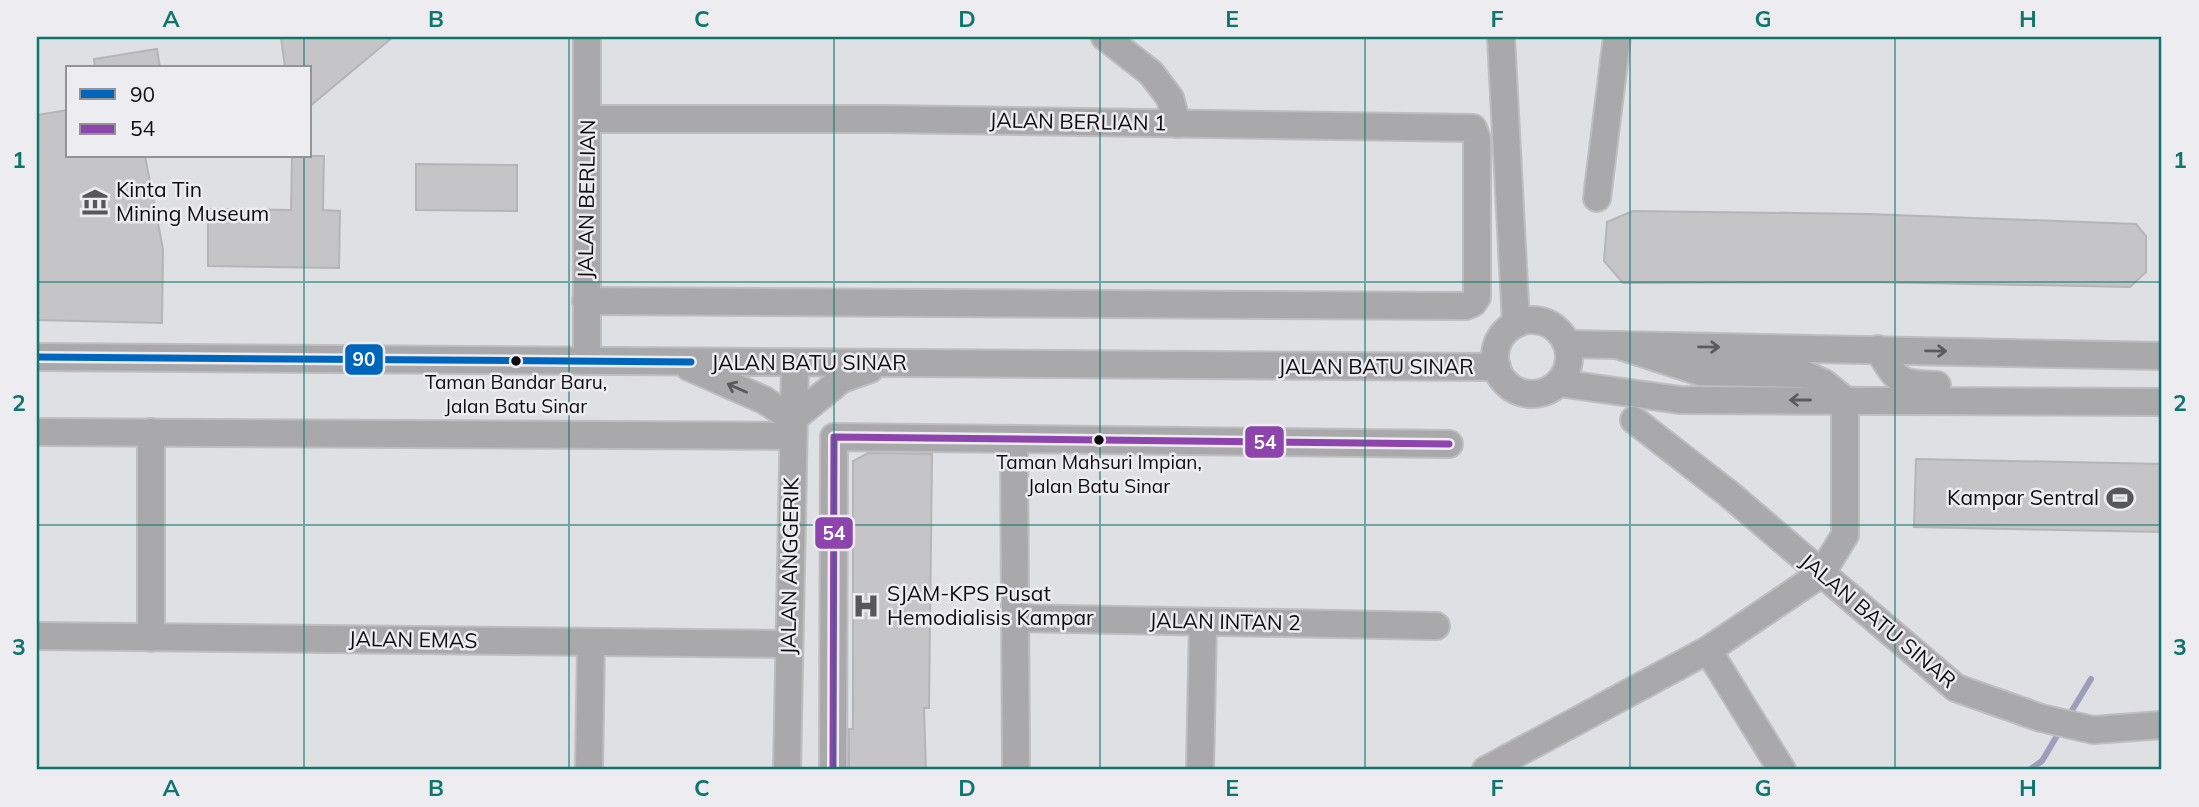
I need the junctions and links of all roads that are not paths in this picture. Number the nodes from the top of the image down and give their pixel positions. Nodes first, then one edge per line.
1 (587, 37) edge
2 (1105, 37) edge
3 (1501, 37) edge
4 (1617, 37) edge
5 (588, 119) junction
6 (1177, 124) junction
7 (1597, 198) dead end
8 (586, 301) junction
9 (1516, 324) junction
10 (1567, 344) junction
11 (1617, 345) junction
12 (1878, 349) junction
13 (2162, 356) edge
14 (37, 357) edge
15 (587, 361) junction
16 (677, 362) junction
17 (794, 363) junction
18 (884, 363) junction
19 (1497, 367) junction
20 (1559, 383) junction
21 (1844, 400) junction
22 (2077, 401) junction
23 (2162, 402) edge
24 (1634, 420) dead end
25 (793, 428) junction
26 (37, 432) edge
27 (151, 432) junction
28 (1014, 439) junction
29 (1449, 444) dead end
30 (1821, 574) junction
31 (1015, 618) junction
32 (1203, 622) junction
33 (1436, 626) dead end
34 (37, 636) edge
35 (151, 638) junction
36 (590, 642) junction
37 (788, 644) junction
38 (1708, 650) junction
39 (787, 718) junction
40 (832, 718) junction
41 (2162, 725) edge
42 (589, 770) edge
43 (787, 770) edge
44 (833, 770) edge
45 (1016, 770) edge
46 (1199, 770) edge
47 (1486, 770) edge
48 (1782, 770) edge

1 - 5 street, JALAN BERLIAN
2 - 6 street
3 - 9 street
4 - 7 street
5 - 6 street, JALAN BERLIAN 1
5 - 8 street, JALAN BERLIAN
6 - 8 street, JALAN BERLIAN 1
8 - 15 street, JALAN BERLIAN
9 - 10 street
9 - 19 street
10 - 11 street
10 - 20 street
11 -> 12 street
11 - 21 street
12 -> 13 street
12 - 22 street
14 - 15 street, JALAN BATU SINAR
15 - 16 street, JALAN BATU SINAR
16 - 17 street, JALAN BATU SINAR
25 -> 16 street
17 - 18 street, JALAN BATU SINAR
17 - 25 street, JALAN ANGGERIK
18 - 19 street, JALAN BATU SINAR
18 - 25 street
19 - 20 street
21 -> 20 street
21 - 22 street
21 - 30 street
22 - 23 street
24 - 30 street, JALAN BATU SINAR
25 - 27 street
25 - 37 street, JALAN ANGGERIK
26 - 27 street
27 - 35 street
28 - 29 street
28 - 31 street
28 - 40 street
30 - 38 street
30 - 41 street, JALAN BATU SINAR
31 - 32 street, JALAN INTAN 2
31 - 45 street
32 - 33 street, JALAN INTAN 2
32 - 46 street
34 - 35 street, JALAN EMAS
35 - 36 street, JALAN EMAS
36 - 37 street, JALAN EMAS
36 - 42 street
37 - 39 street, JALAN ANGGERIK
38 - 47 street
38 - 48 street
39 - 40 street
39 - 43 street, JALAN ANGGERIK
40 - 44 street

